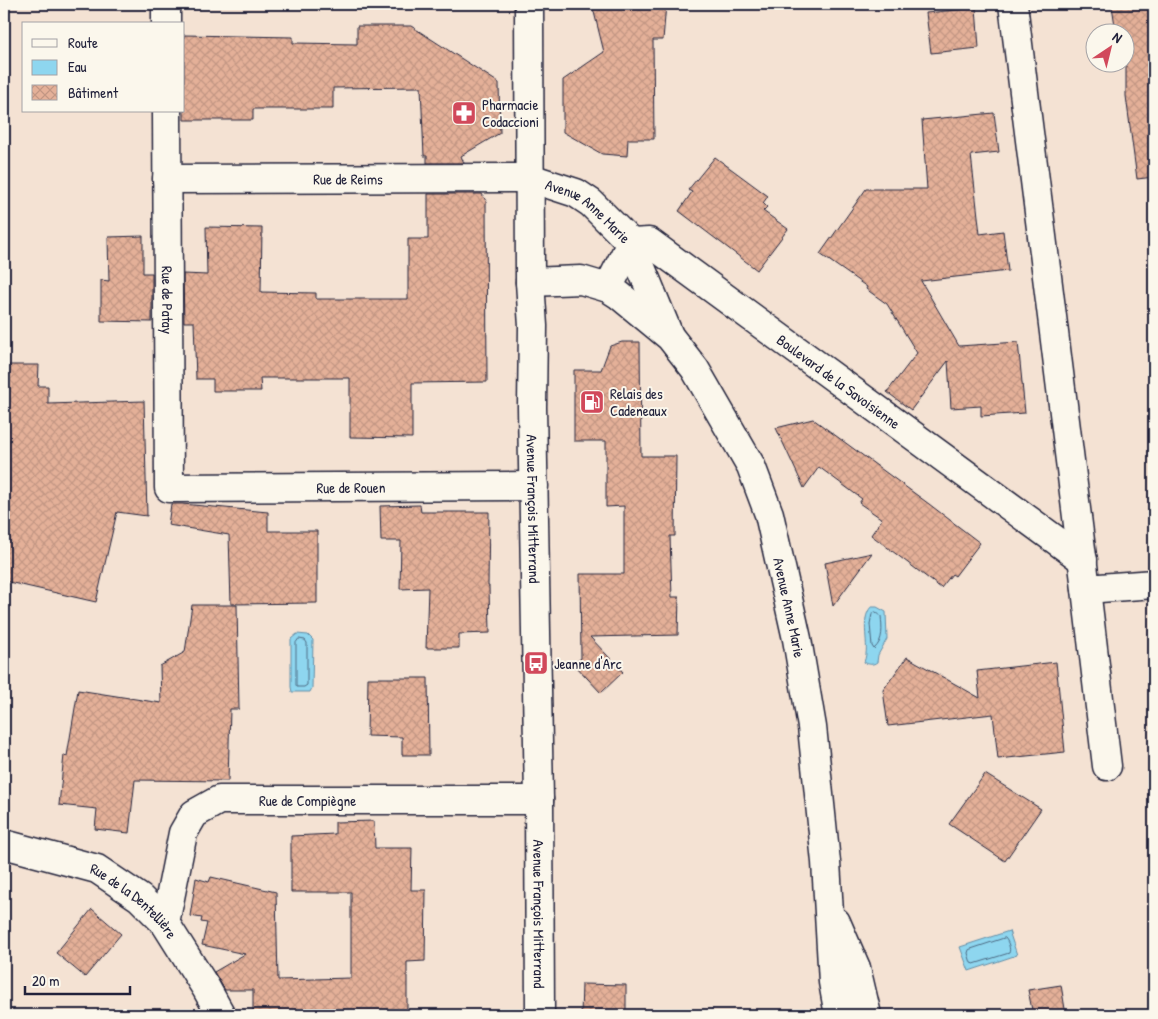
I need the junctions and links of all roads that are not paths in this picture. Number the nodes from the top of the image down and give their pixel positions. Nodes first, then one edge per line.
1 (166, 4) edge
2 (530, 4) edge
3 (1013, 4) edge
4 (166, 22) edge
5 (167, 112) edge
6 (530, 178) junction
7 (168, 179) junction
8 (631, 243) junction
9 (530, 282) junction
10 (608, 288) junction
11 (670, 337) junction
12 (534, 486) junction
13 (169, 488) joint
14 (1083, 560) junction
15 (1154, 584) edge
16 (1086, 589) junction
17 (1107, 766) dead end
18 (539, 800) junction
19 (4, 844) edge
20 (829, 904) junction
21 (165, 923) junction
22 (221, 1015) edge
23 (540, 1015) edge
24 (839, 1015) edge
25 (867, 1015) edge

1 - 4 street
2 - 6 street, Avenue François Mitterrand
3 - 14 street
5 - 7 street, Rue de Patay
6 - 7 street, Rue de Reims
6 - 8 street, Avenue Anne Marie
6 - 9 street, Avenue François Mitterrand
7 - 13 street, Rue de Patay
8 - 10 street
8 - 11 street, Avenue Anne Marie
8 - 14 street, Boulevard de la Savoisienne
9 - 10 street, Avenue Anne Marie
9 - 12 street, Avenue François Mitterrand
10 - 11 street, Avenue Anne Marie
11 - 20 street, Avenue Anne Marie
12 - 13 street, Rue de Rouen
12 - 18 street, Avenue François Mitterrand
14 - 16 street
15 - 16 street
16 - 17 street
18 - 21 street, Rue de Compiègne
18 - 23 street, Avenue François Mitterrand
19 - 21 street, Rue de la Dentellière
20 - 24 street, Avenue Anne Marie
20 - 25 street, Avenue Anne Marie
21 - 22 street, Rue de la Dentellière

